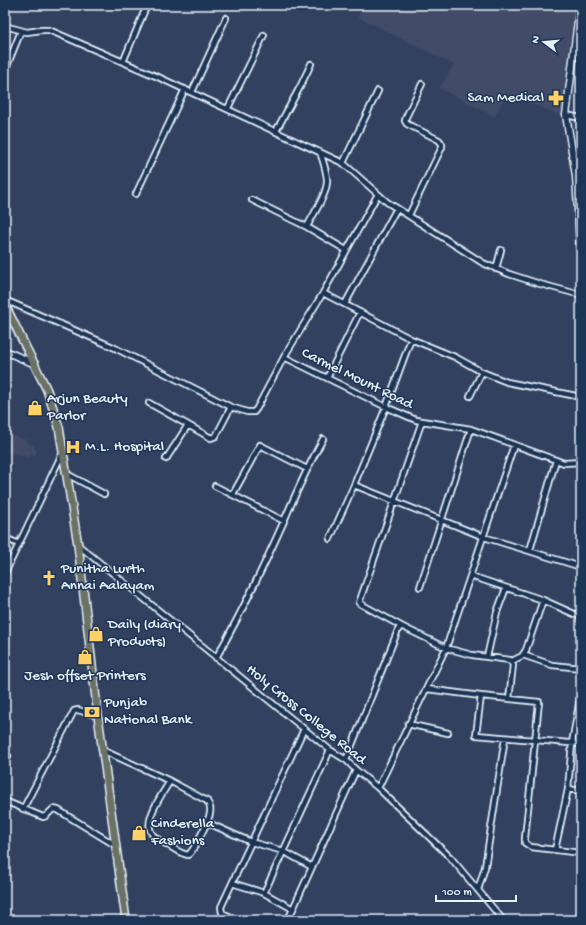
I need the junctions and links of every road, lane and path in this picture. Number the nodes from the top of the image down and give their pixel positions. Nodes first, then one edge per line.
1 (147, 5) edge
2 (580, 5) edge
3 (226, 18) dead end
4 (5, 26) edge
5 (21, 31) junction
6 (264, 35) dead end
7 (123, 62) junction
8 (311, 64) dead end
9 (5, 71) edge
10 (422, 84) dead end
11 (185, 89) junction
12 (378, 91) dead end
13 (192, 92) junction
14 (228, 108) junction
15 (566, 115) junction
16 (581, 118) edge
17 (276, 131) junction
18 (320, 152) junction
19 (343, 162) junction
20 (136, 194) dead end
21 (378, 194) junction
22 (252, 200) dead end
23 (397, 208) junction
24 (409, 215) junction
25 (580, 221) edge
26 (307, 227) junction
27 (346, 250) junction
28 (501, 250) dead end
29 (581, 263) edge
30 (496, 269) junction
31 (323, 293) junction
32 (581, 295) edge
33 (5, 300) edge
34 (345, 304) junction
35 (5, 305) edge
36 (360, 312) junction
37 (411, 339) junction
38 (5, 350) edge
39 (284, 357) junction
40 (35, 364) junction
41 (482, 372) junction
42 (327, 378) junction
43 (470, 396) dead end
44 (581, 398) edge
45 (149, 403) dead end
46 (386, 407) junction
47 (231, 408) junction
48 (422, 421) junction
49 (188, 425) junction
50 (471, 429) junction
51 (323, 439) dead end
52 (514, 445) junction
53 (63, 451) junction
54 (166, 459) dead end
55 (556, 460) junction
56 (581, 462) edge
57 (307, 468) junction
58 (67, 474) junction
59 (354, 485) junction
60 (215, 486) dead end
61 (104, 494) dead end
62 (233, 494) junction
63 (394, 502) junction
64 (284, 521) junction
65 (441, 521) junction
66 (484, 537) junction
67 (5, 538) edge
68 (330, 539) dead end
69 (19, 544) junction
70 (78, 545) junction
71 (530, 550) junction
72 (581, 565) edge
73 (5, 573) edge
74 (471, 576) junction
75 (420, 587) dead end
76 (506, 588) junction
77 (543, 600) junction
78 (581, 617) edge
79 (406, 628) junction
80 (446, 648) junction
81 (523, 655) junction
82 (487, 656) junction
83 (216, 658) junction
84 (512, 661) junction
85 (581, 668) edge
86 (427, 688) junction
87 (581, 693) edge
88 (481, 696) junction
89 (509, 699) junction
90 (98, 716) junction
91 (408, 724) junction
92 (304, 729) junction
93 (448, 733) dead end
94 (505, 738) junction
95 (534, 740) junction
96 (572, 743) junction
97 (581, 744) edge
98 (102, 750) junction
99 (330, 750) junction
100 (8, 756) dead end
101 (346, 760) junction
102 (5, 762) edge
103 (356, 770) junction
104 (170, 781) junction
105 (378, 788) junction
106 (568, 789) junction
107 (581, 791) edge
108 (5, 801) edge
109 (24, 809) junction
110 (206, 822) junction
111 (252, 842) junction
112 (115, 845) junction
113 (555, 850) junction
114 (283, 851) junction
115 (581, 853) edge
116 (312, 867) junction
117 (232, 883) junction
118 (478, 890) junction
119 (264, 893) junction
120 (293, 908) junction
121 (126, 920) edge
122 (238, 920) edge
123 (288, 920) edge
124 (503, 920) edge

1 - 7 street
2 - 15 street
3 - 13 street
4 - 5 street
5 - 7 street
5 - 9 street
6 - 14 street
7 - 11 street
8 - 17 street
10 - 24 street
11 - 13 street
11 - 20 street
12 - 19 street
13 - 14 street
14 - 17 street
15 - 16 street
15 - 25 street
17 - 18 street
18 - 19 street
18 - 26 street
19 - 21 street
21 - 23 street
21 - 27 street
22 - 26 street
23 - 24 street
23 - 34 street
24 - 30 street
25 - 29 street
26 - 27 street
27 - 31 street
28 - 30 street
30 - 32 street
31 - 34 street
31 - 39 street
33 - 47 street, Carmel Mount Road
34 - 36 street
35 - 40 main road
36 - 37 street
36 - 42 street
37 - 41 street
37 - 46 street
38 - 40 street
39 - 42 street, Carmel Mount Road
39 - 47 street, Carmel Mount Road
40 - 53 main road
41 - 43 street
41 - 44 street
42 - 46 street, Carmel Mount Road
45 - 49 street
46 - 48 street, Carmel Mount Road
46 - 59 street
47 - 49 street
48 - 50 street, Carmel Mount Road
48 - 63 street
49 - 54 street
50 - 52 street, Carmel Mount Road
50 - 65 street
51 - 57 street
52 - 55 street, Carmel Mount Road
52 - 66 street
53 - 58 main road
53 - 69 street
55 - 56 street, Carmel Mount Road
55 - 71 street
57 - 62 street
57 - 64 street
58 - 61 street
58 - 70 main road
59 - 63 street
59 - 68 street
60 - 62 street
62 - 64 street
63 - 65 street
63 - 79 street
64 - 83 street
65 - 66 street
65 - 75 street
66 - 71 street
66 - 74 street
67 - 69 street
69 - 73 street
70 - 83 street, Holy Cross College Road
70 - 90 main road
71 - 72 street
74 - 76 street
74 - 80 street
76 - 77 street
76 - 82 street
77 - 78 street
77 - 81 street
79 - 80 street
79 - 101 street
80 - 82 street
80 - 86 street
81 - 84 street
81 - 85 street
82 - 84 street
83 - 92 street, Holy Cross College Road
84 - 89 street
86 - 88 street
86 - 91 street
87 - 96 street
88 - 89 street
88 - 94 street
89 - 95 street
90 - 98 main road
90 - 109 street
91 - 93 street
91 - 105 street
92 - 99 street, Holy Cross College Road
92 - 111 street
94 - 95 street
94 - 118 street
95 - 96 street
95 - 113 street
96 - 97 street
96 - 106 street
98 - 104 street
98 - 112 main road
99 - 101 street, Holy Cross College Road
99 - 114 street
100 - 102 street
101 - 103 street, Holy Cross College Road
103 - 105 street, Holy Cross College Road
103 - 116 street
104 - 110 street
104 - 110 street
105 - 118 street, Holy Cross College Road
106 - 107 street
106 - 113 street
108 - 109 street
109 - 112 street
110 - 111 street
111 - 114 street
111 - 117 street
112 - 121 main road
113 - 115 street
114 - 116 street
114 - 119 street
116 - 120 street
117 - 119 street
117 - 122 street
118 - 124 street, Holy Cross College Road
119 - 120 street
120 - 123 street

